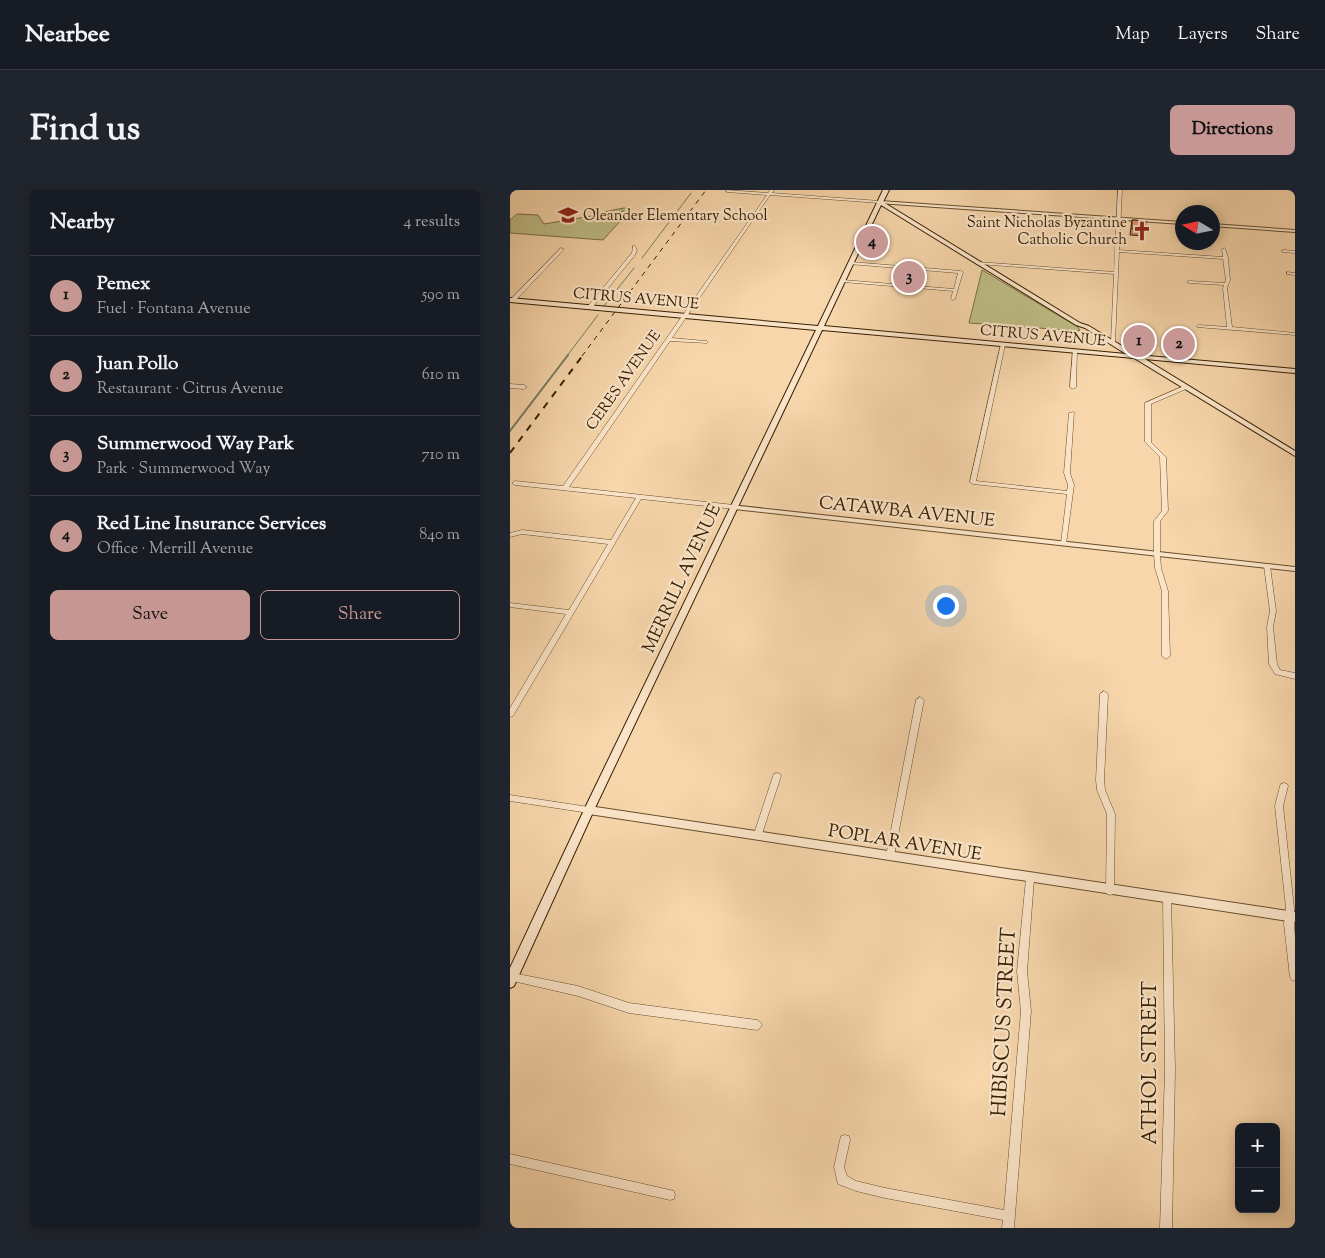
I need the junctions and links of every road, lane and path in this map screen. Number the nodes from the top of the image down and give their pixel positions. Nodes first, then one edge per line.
1 (886, 190) edge
2 (1120, 190) edge
3 (727, 191) edge
4 (770, 192) edge
5 (880, 202) junction
6 (898, 204) junction
7 (900, 215) junction
8 (1119, 219) junction
9 (1175, 223) edge
10 (1220, 226) edge
11 (1295, 231) edge
12 (634, 247) dead end
13 (562, 249) dead end
14 (1224, 249) dead end
15 (1117, 251) junction
16 (1284, 251) dead end
17 (1295, 252) edge
18 (1226, 258) junction
19 (978, 262) junction
20 (851, 263) junction
21 (1116, 273) junction
22 (843, 281) junction
23 (1189, 282) dead end
24 (1226, 284) junction
25 (955, 290) junction
26 (953, 299) dead end
27 (511, 302) edge
28 (590, 308) junction
29 (601, 310) junction
30 (683, 318) junction
31 (1199, 326) dead end
32 (1230, 328) junction
33 (818, 329) junction
34 (1295, 334) edge
35 (668, 339) junction
36 (704, 342) dead end
37 (1110, 343) junction
38 (1003, 345) junction
39 (1075, 352) junction
40 (1103, 354) junction
41 (1135, 357) junction
42 (1166, 359) junction
43 (1295, 371) edge
44 (1162, 374) junction
45 (510, 386) edge
46 (524, 387) dead end
47 (1073, 387) dead end
48 (1184, 388) junction
49 (1072, 413) dead end
50 (1295, 454) edge
51 (515, 483) dead end
52 (565, 488) junction
53 (1070, 493) junction
54 (640, 496) junction
55 (734, 507) junction
56 (510, 535) edge
57 (612, 542) junction
58 (1064, 543) junction
59 (1157, 554) junction
60 (1267, 566) junction
61 (1295, 569) edge
62 (510, 605) edge
63 (570, 612) junction
64 (1166, 656) dead end
65 (1295, 676) edge
66 (1104, 694) dead end
67 (920, 700) dead end
68 (510, 714) edge
69 (777, 776) dead end
70 (1284, 786) dead end
71 (510, 798) edge
72 (589, 810) junction
73 (758, 834) junction
74 (890, 856) junction
75 (1030, 878) junction
76 (1110, 891) junction
77 (1167, 898) junction
78 (1292, 917) edge
79 (1295, 977) edge
80 (511, 980) edge
81 (757, 1025) dead end
82 (846, 1140) dead end
83 (510, 1160) edge
84 (670, 1195) dead end
85 (1008, 1222) edge
86 (1166, 1228) edge

1 - 5 main road, MERRILL AVENUE
2 - 8 street
3 - 4 street
4 - 5 street
4 - 30 street, CERES AVENUE
5 - 6 street
5 - 7 main road
5 - 20 main road, MERRILL AVENUE
6 - 7 street
6 - 8 street
7 - 19 main road
8 - 9 street
8 - 15 street
10 - 11 street
12 - 28 street
13 - 27 street
14 - 18 street
15 - 18 street
15 - 21 street
16 - 17 street
18 - 24 street
19 - 21 street
19 - 37 main road
20 - 22 main road, MERRILL AVENUE
20 - 25 street
21 - 37 street
22 - 25 street
22 - 33 main road, MERRILL AVENUE
23 - 24 street
24 - 32 street
25 - 26 street
27 - 28 main road, CITRUS AVENUE
27 - 29 main road, CITRUS AVENUE
28 - 29 main road, CITRUS AVENUE
29 - 30 main road, CITRUS AVENUE
30 - 33 main road, CITRUS AVENUE
30 - 35 street, CERES AVENUE
31 - 32 street
32 - 34 street
33 - 38 main road, CITRUS AVENUE
33 - 55 main road, MERRILL AVENUE
35 - 36 street
35 - 52 street, CERES AVENUE
37 - 40 main road
37 - 41 main road
38 - 39 main road, CITRUS AVENUE
38 - 53 street
39 - 40 main road, CITRUS AVENUE
39 - 47 street
40 - 41 main road, CITRUS AVENUE
41 - 42 main road, CITRUS AVENUE
41 - 44 main road
42 - 43 main road, CITRUS AVENUE
42 - 44 main road
44 - 48 main road
45 - 46 street
48 - 50 main road
48 - 59 street
49 - 53 street
51 - 52 street, CATAWBA AVENUE
52 - 54 street, CATAWBA AVENUE
53 - 58 street
54 - 55 street, CATAWBA AVENUE
54 - 57 street
55 - 58 street, CATAWBA AVENUE
55 - 72 main road, MERRILL AVENUE
56 - 57 street
57 - 63 street
58 - 59 street, CATAWBA AVENUE
59 - 60 street, CATAWBA AVENUE
59 - 64 street
60 - 61 street, CATAWBA AVENUE
60 - 65 street
62 - 63 street
63 - 68 street
66 - 76 street
67 - 74 street
69 - 73 street
70 - 78 street
71 - 72 street, POPLAR AVENUE
72 - 73 street, POPLAR AVENUE
72 - 80 main road, MERRILL AVENUE
73 - 74 street, POPLAR AVENUE
74 - 75 street, POPLAR AVENUE
75 - 76 street, POPLAR AVENUE
75 - 85 street, HIBISCUS STREET
76 - 77 street, POPLAR AVENUE
77 - 78 street, POPLAR AVENUE
77 - 86 street, ATHOL STREET
78 - 79 street
80 - 81 street
82 - 85 street
83 - 84 street

